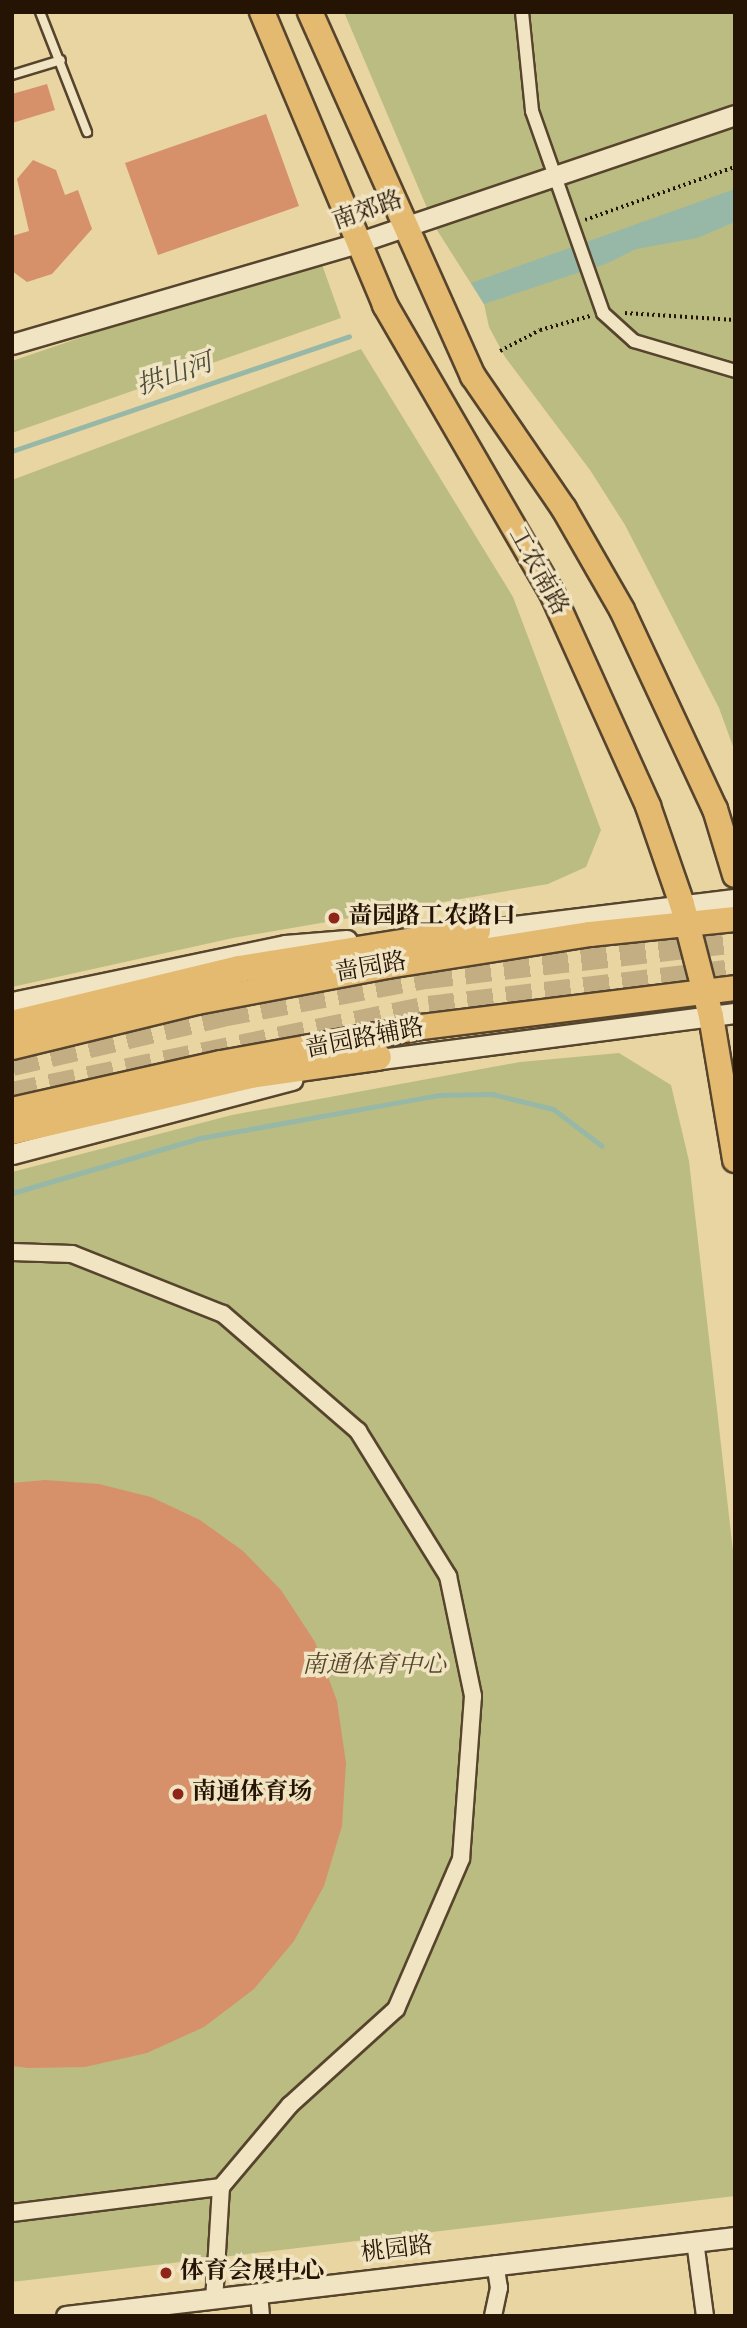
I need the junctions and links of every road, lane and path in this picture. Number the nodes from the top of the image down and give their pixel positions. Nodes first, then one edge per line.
1 (40, 12) edge
2 (261, 12) edge
3 (310, 12) edge
4 (522, 12) edge
5 (61, 60) junction
6 (12, 75) edge
7 (735, 115) edge
8 (87, 132) dead end
9 (735, 167) edge
10 (404, 226) junction
11 (572, 230) junction
12 (357, 243) junction
13 (12, 344) edge
14 (735, 371) edge
15 (735, 875) edge
16 (735, 899) edge
17 (683, 914) junction
18 (735, 919) edge
19 (477, 931) junction
20 (735, 988) edge
21 (12, 1002) edge
22 (717, 1007) edge
23 (12, 1024) edge
24 (12, 1047) edge
25 (378, 1057) junction
26 (12, 1110) edge
27 (12, 1131) edge
28 (12, 1154) edge
29 (735, 1160) edge
30 (12, 1252) edge
31 (221, 2187) junction
32 (12, 2213) edge
33 (735, 2237) edge
34 (695, 2241) junction
35 (495, 2264) junction
36 (259, 2293) junction
37 (214, 2300) junction
38 (66, 2316) edge
39 (261, 2316) edge
40 (493, 2316) edge
41 (705, 2316) edge

1 - 5 lane
2 - 12 main road, 工农南路
3 - 10 main road
4 - 11 street
5 - 6 lane
5 - 8 lane
7 - 10 street, 南郊路
9 - 11 path
10 - 12 street, 南郊路
10 - 15 main road
11 - 14 street
12 - 13 street, 南郊路
12 - 17 main road, 工农南路
16 - 17 street
17 - 18 main road, 啬园路
17 - 19 street
17 - 22 main road, 工农南路
17 - 24 main road, 啬园路
19 - 21 street
19 - 23 highway
20 - 22 main road
22 - 25 street, 啬园路辅路
22 - 26 main road
22 - 29 main road, 工农南路
25 - 27 highway
25 - 28 street, 啬园路辅路
30 - 31 street
31 - 32 street
31 - 37 street
33 - 34 street, 桃园路
34 - 35 street, 桃园路
34 - 41 street
35 - 36 street, 桃园路
35 - 40 street
36 - 37 street, 桃园路
36 - 39 street
37 - 38 street, 桃园路

